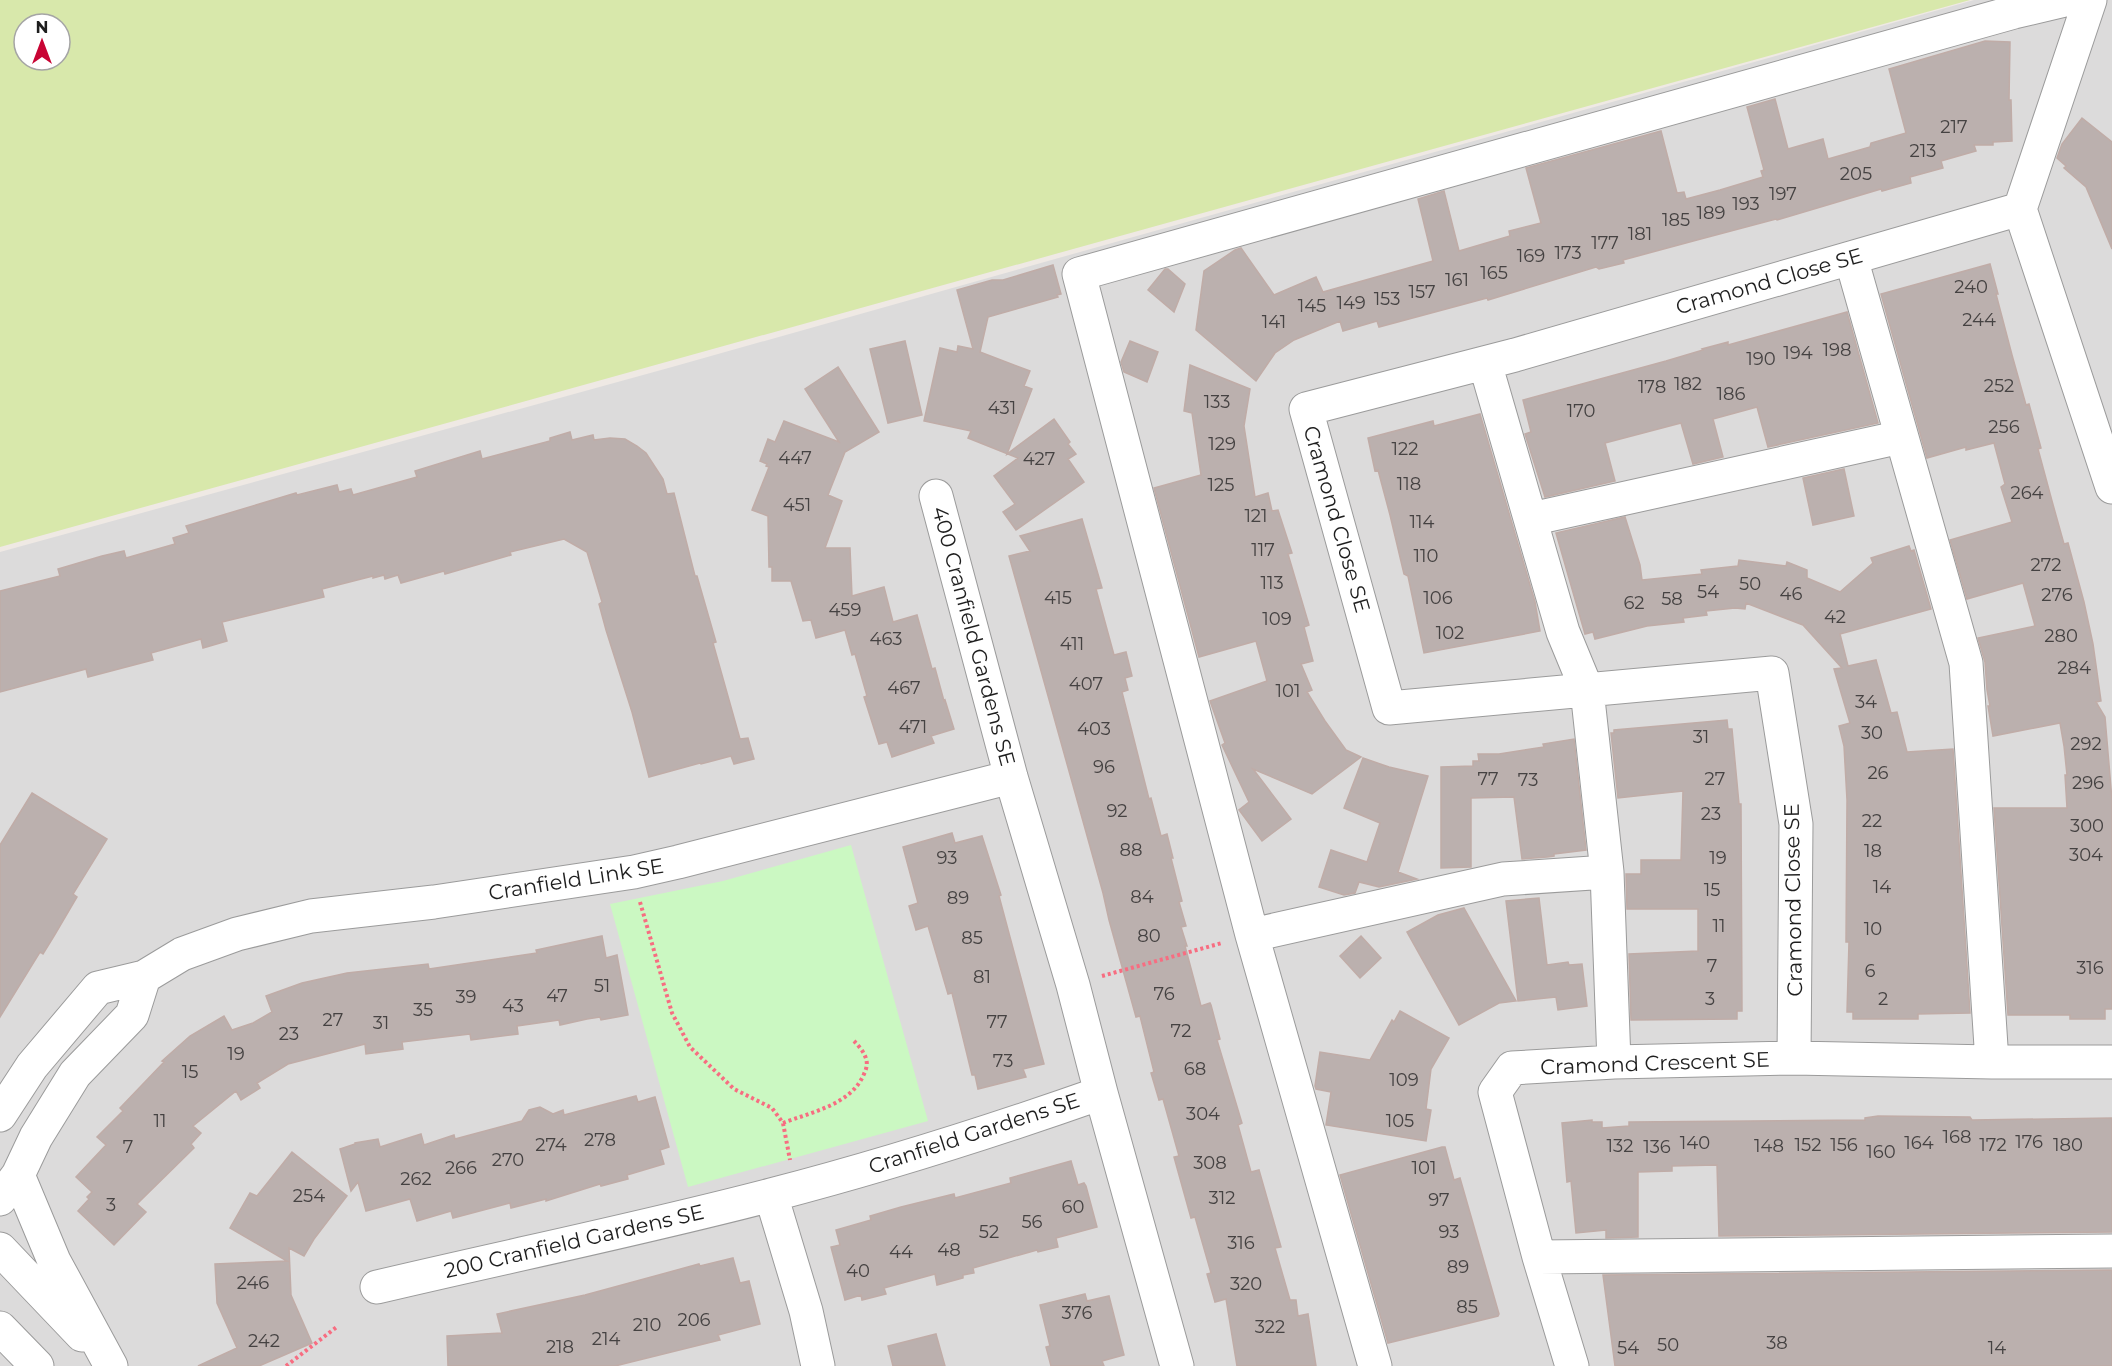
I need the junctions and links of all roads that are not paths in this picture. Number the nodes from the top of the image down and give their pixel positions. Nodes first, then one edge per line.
1 (2065, 0) edge
2 (2090, 0) edge
3 (2020, 209) junction
4 (1851, 258) junction
5 (1485, 363) junction
6 (1901, 437) junction
7 (2112, 487) edge
8 (936, 496) dead end
9 (1531, 519) junction
10 (1587, 690) junction
11 (1011, 777) junction
12 (1607, 872) junction
13 (1252, 935) junction
14 (144, 977) junction
15 (1794, 1058) junction
16 (1614, 1062) junction
17 (1992, 1062) junction
18 (2112, 1062) edge
19 (1101, 1093) junction
20 (0, 1114) edge
21 (9, 1187) edge
22 (771, 1195) junction
23 (0, 1249) edge
24 (2112, 1251) edge
25 (1539, 1257) junction
26 (377, 1287) dead end
27 (0, 1328) edge
28 (37, 1366) edge
29 (111, 1366) edge
30 (818, 1366) edge
31 (1178, 1366) edge
32 (1375, 1366) edge
33 (1572, 1366) edge

1 - 13 street
2 - 3 street
3 - 4 street, Cramond Close SE
3 - 7 street
4 - 5 street, Cramond Close SE
4 - 6 street
5 - 9 street
5 - 10 street, Cramond Close SE
6 - 9 street
6 - 17 street
8 - 11 street, 400 Cranfield Gardens SE
9 - 10 street
10 - 12 street
10 - 15 street, Cramond Close SE
11 - 14 street, Cranfield Link SE
11 - 19 street, Cranfield Gardens SE
12 - 13 street
12 - 16 street
13 - 32 street
14 - 20 street, Cranfield Link SE
14 - 21 street
15 - 16 street, Cramond Crescent SE
15 - 17 street, Cramond Crescent SE
16 - 25 street, Cramond Crescent SE
17 - 18 street, Cramond Crescent SE
19 - 22 street, Cranfield Gardens SE
19 - 31 street
21 - 29 street
22 - 26 street, 200 Cranfield Gardens SE
22 - 30 street
23 - 29 street
24 - 25 street
25 - 33 street, Cramond Crescent SE
27 - 28 street

